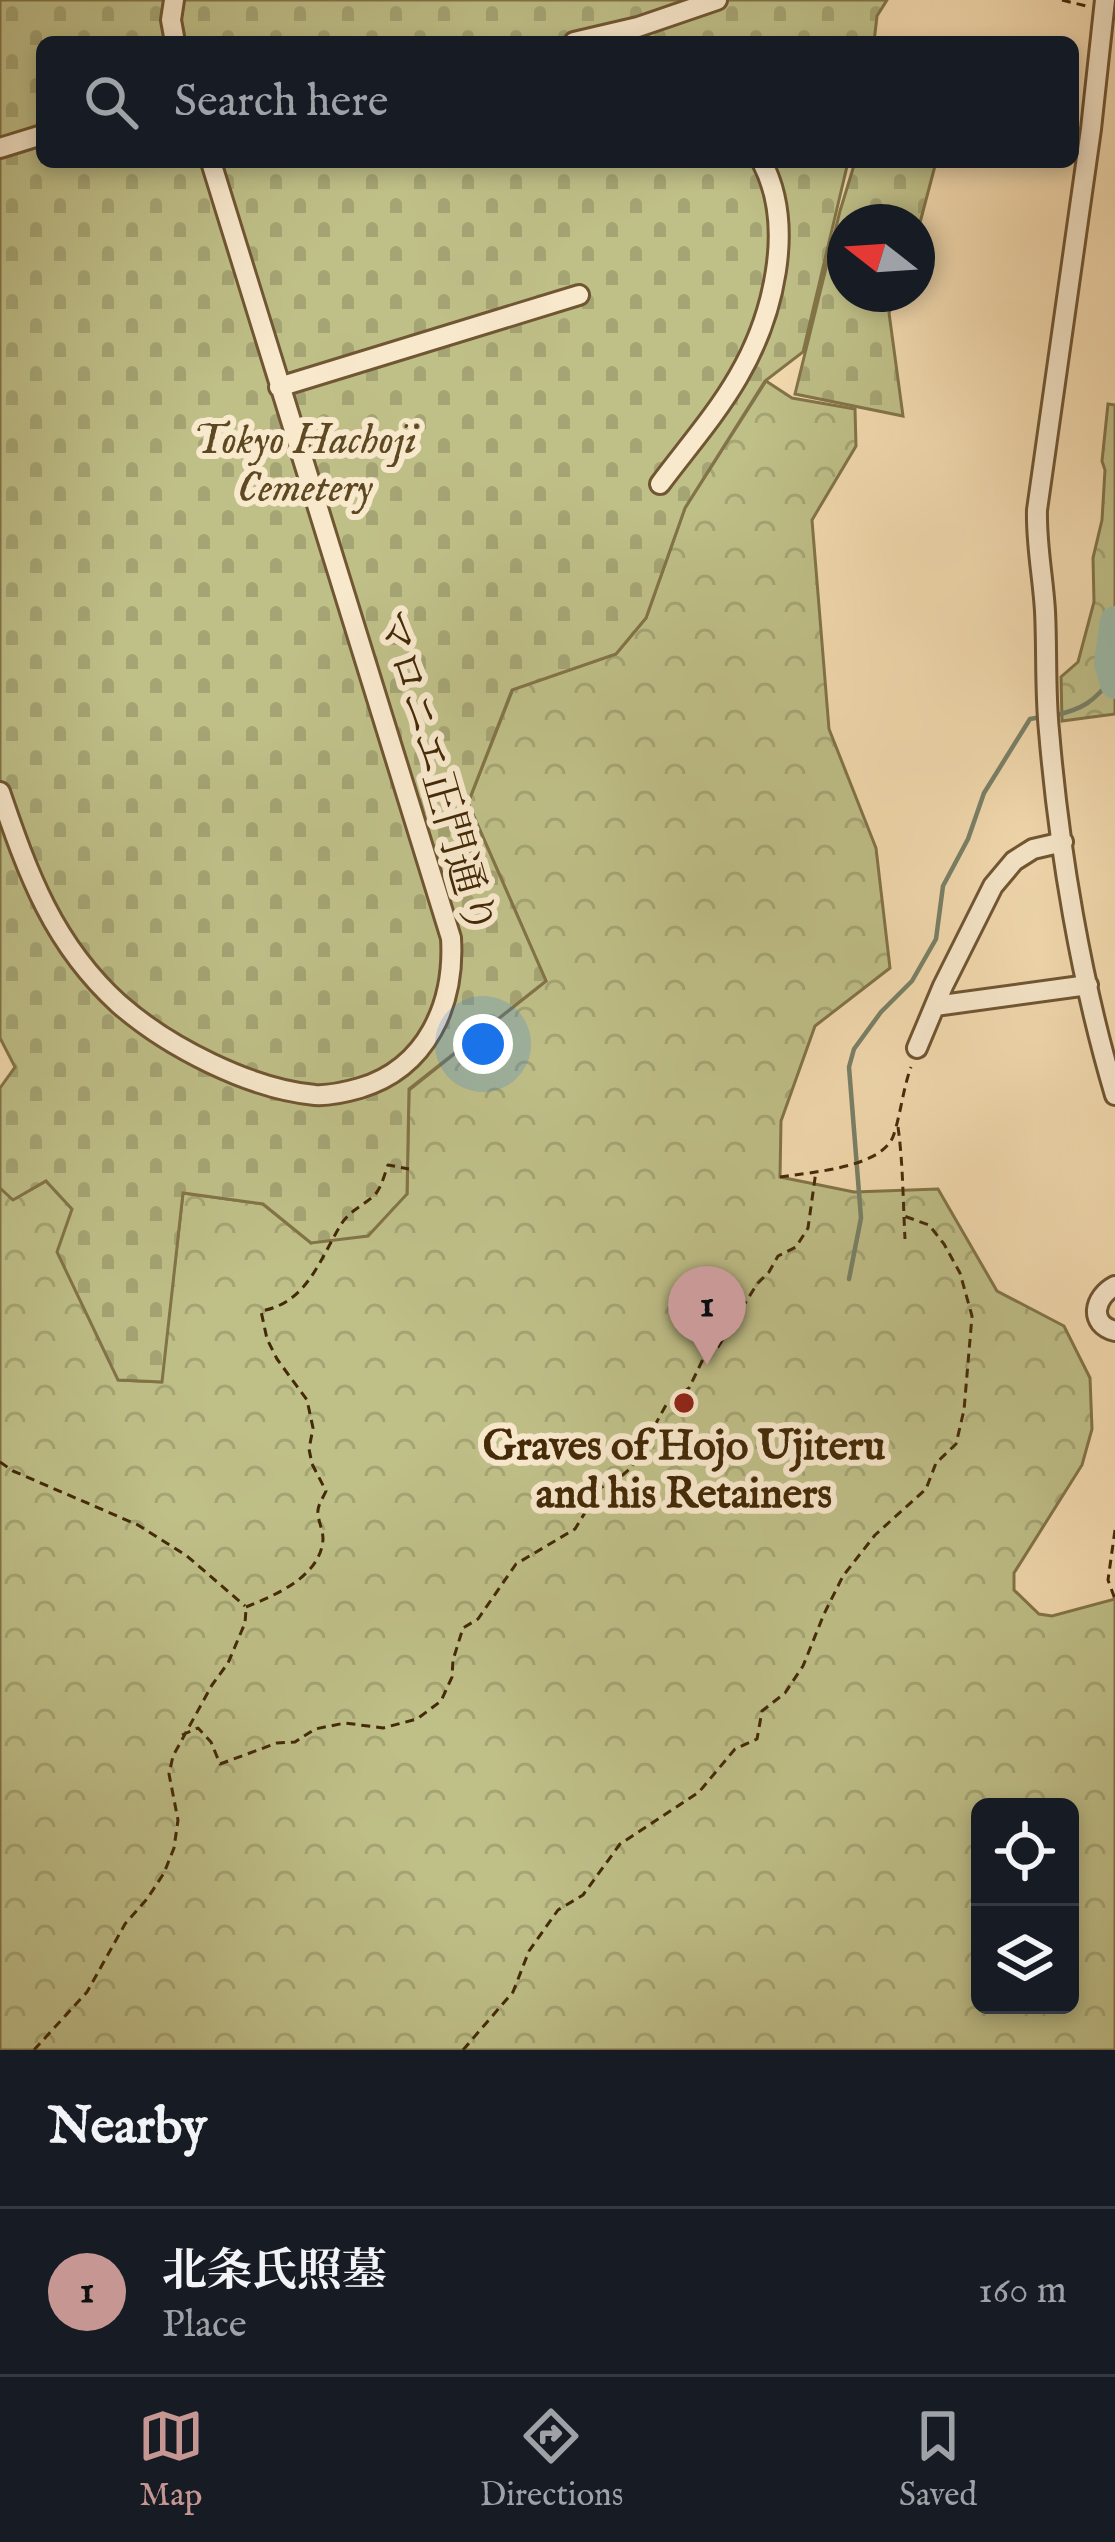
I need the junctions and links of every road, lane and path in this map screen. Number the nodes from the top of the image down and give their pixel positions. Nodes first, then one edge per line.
1 (174, 0) edge
2 (717, 0) edge
3 (1062, 0) edge
4 (1097, 3) edge
5 (638, 27) junction
6 (174, 36) edge
7 (600, 36) edge
8 (647, 36) edge
9 (1079, 106) edge
10 (1094, 110) junction
11 (36, 136) edge
12 (0, 148) edge
13 (213, 168) edge
14 (764, 168) edge
15 (579, 296) dead end
16 (279, 387) junction
17 (660, 484) dead end
18 (0, 792) edge
19 (1063, 842) junction
20 (1088, 985) junction
21 (934, 1006) junction
22 (917, 1048) joint
23 (1115, 1095) edge
24 (897, 1120) junction
25 (409, 1169) dead end
26 (816, 1171) junction
27 (780, 1178) dead end
28 (904, 1216) junction
29 (905, 1239) dead end
30 (1115, 1286) edge
31 (1115, 1330) edge
32 (0, 1462) edge
33 (1115, 1530) edge
34 (1113, 1550) edge
35 (1115, 1598) edge
36 (246, 1607) junction
37 (182, 1735) junction
38 (34, 2050) edge
39 (463, 2050) edge

1 - 6 street
2 - 5 street
3 - 4 path
4 - 10 street
5 - 7 street
5 - 8 street
9 - 10 street
10 - 19 street
11 - 12 street
13 - 16 street, マロニエ正門通り
14 - 17 street
15 - 16 street
16 - 18 street, マロニエ正門通り
19 - 20 street
19 - 21 street
20 - 21 street
20 - 23 street
21 - 22 street
22 - 24 path
24 - 26 path
24 - 28 path
25 - 36 path
26 - 27 path
26 - 37 path
28 - 29 path
28 - 39 path
30 - 31 street
32 - 36 path
33 - 34 path
34 - 35 path
36 - 37 path
37 - 38 path

